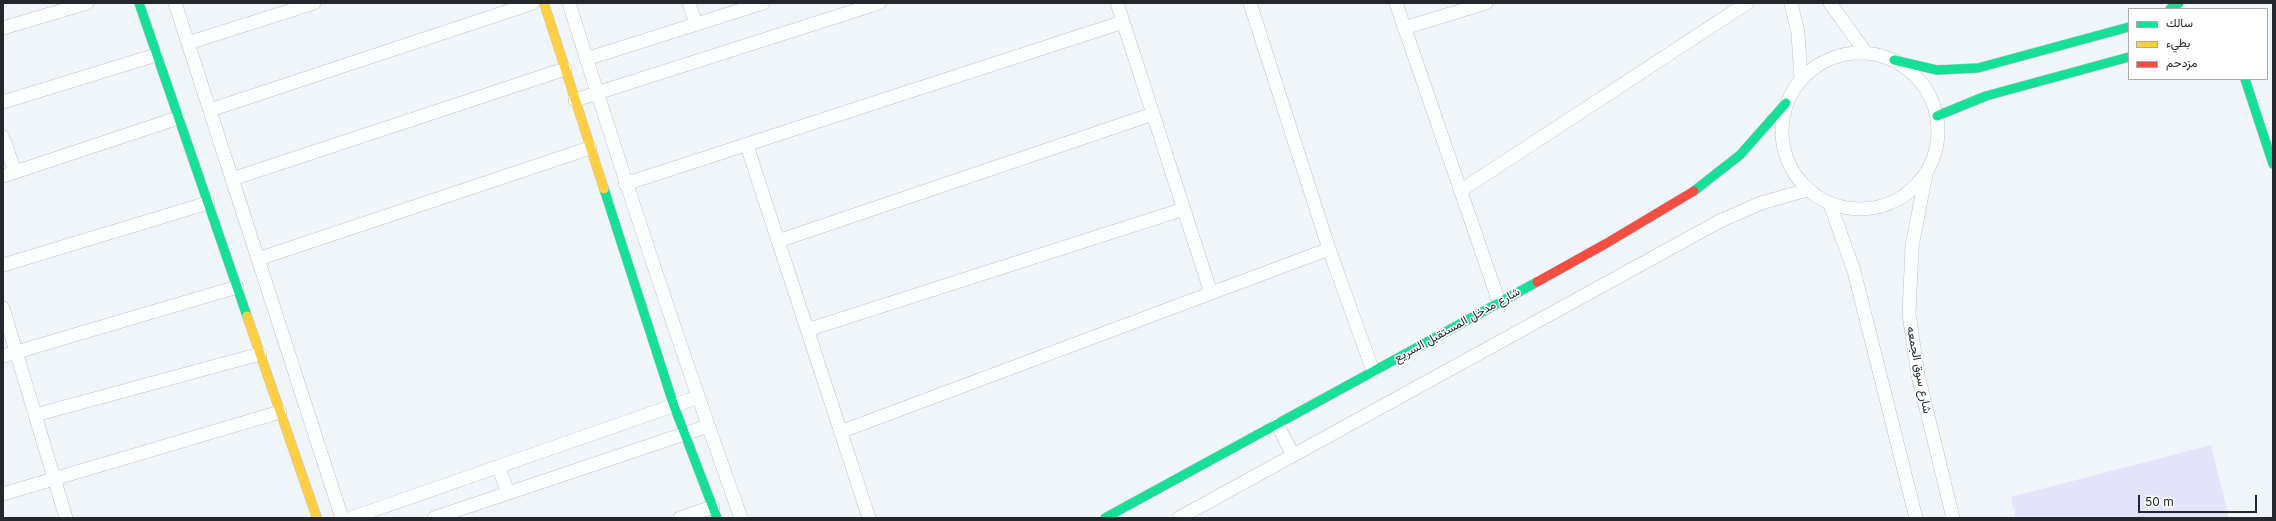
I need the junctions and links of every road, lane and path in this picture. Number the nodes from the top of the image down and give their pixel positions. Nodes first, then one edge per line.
1 (87, 3) edge
2 (139, 3) edge
3 (175, 3) edge
4 (314, 3) edge
5 (534, 3) edge
6 (544, 3) edge
7 (569, 3) edge
8 (689, 3) edge
9 (763, 3) edge
10 (879, 3) edge
11 (1117, 3) edge
12 (1251, 3) edge
13 (1396, 3) edge
14 (1486, 3) edge
15 (1747, 3) edge
16 (1790, 3) edge
17 (1830, 3) edge
18 (1123, 22) junction
19 (696, 24) junction
20 (2128, 27) edge
21 (3, 28) edge
22 (1404, 28) junction
23 (188, 43) junction
24 (1866, 53) junction
25 (156, 55) junction
26 (2128, 57) edge
27 (586, 59) junction
28 (1894, 60) junction
29 (565, 69) junction
30 (1801, 79) junction
31 (2245, 80) edge
32 (597, 93) junction
33 (575, 100) junction
34 (3, 102) edge
35 (1786, 103) junction
36 (210, 110) junction
37 (1153, 114) junction
38 (1937, 116) junction
39 (178, 118) junction
40 (3, 136) edge
41 (747, 146) junction
42 (590, 148) junction
43 (2273, 164) edge
44 (1927, 172) junction
45 (9, 174) edge
46 (232, 179) junction
47 (625, 184) junction
48 (1460, 190) junction
49 (1807, 190) junction
50 (208, 203) junction
51 (1830, 204) junction
52 (1184, 209) junction
53 (778, 241) junction
54 (1329, 249) junction
55 (258, 259) junction
56 (3, 265) edge
57 (237, 287) junction
58 (1211, 293) junction
59 (1499, 302) junction
60 (3, 308) edge
61 (807, 330) junction
62 (16, 352) junction
63 (260, 354) junction
64 (3, 356) edge
65 (1373, 371) junction
66 (698, 397) junction
67 (674, 406) junction
68 (280, 412) junction
69 (35, 415) junction
70 (1277, 424) junction
71 (708, 426) junction
72 (840, 432) junction
73 (684, 434) junction
74 (1293, 455) junction
75 (499, 468) junction
76 (54, 479) junction
77 (508, 493) junction
78 (3, 494) edge
79 (715, 512) edge
80 (66, 518) edge
81 (317, 518) edge
82 (342, 518) edge
83 (351, 518) edge
84 (434, 518) edge
85 (680, 518) edge
86 (741, 518) edge
87 (869, 518) edge
88 (1105, 518) edge
89 (1179, 518) edge
90 (1916, 518) edge
91 (1953, 518) edge

1 - 21 street
2 - 25 street
3 - 23 street
4 - 23 street
5 - 36 street
6 - 29 street
7 - 27 street
8 - 19 street
9 - 19 street
10 - 32 street
11 - 18 street
12 - 54 street
13 - 22 street
14 - 22 street
15 - 48 street
16 - 30 street
17 - 24 street
18 - 37 street
18 - 41 street
19 - 27 street
20 - 28 street
22 - 48 street
23 - 36 street
24 - 28 street
24 - 30 street
25 - 34 street
25 - 39 street
26 - 38 street
27 - 32 street
28 - 38 street
29 - 33 street
29 - 46 street
30 - 35 street
31 - 43 street
32 - 33 street
32 - 47 street
33 - 42 street
35 - 49 street
35 - 59 street, شارع مدخل المستقبل السريع
36 - 46 street
37 - 52 street
37 - 53 street
38 - 44 street
39 - 45 street
39 - 50 street
40 - 45 street
41 - 47 street
41 - 53 street
42 - 55 street
42 - 67 street
44 - 51 street
44 - 91 street, شارع سوق الجمعه
46 - 55 street
47 - 66 street
48 - 59 street
49 - 51 street
49 - 74 street
50 - 56 street
50 - 57 street
51 - 90 street
52 - 58 street
52 - 61 street
53 - 61 street
54 - 58 street
54 - 65 street
55 - 82 street
57 - 62 street
57 - 63 street
58 - 72 street
59 - 65 street, شارع مدخل المستقبل السريع
60 - 62 street
61 - 72 street
62 - 64 street
62 - 69 street
63 - 68 street
63 - 69 street
65 - 70 street, شارع مدخل المستقبل السريع
66 - 67 street
66 - 71 street
67 - 73 street
67 - 75 street
68 - 76 street
68 - 81 street
69 - 76 street
70 - 74 street
70 - 88 street, شارع مدخل المستقبل السريع
71 - 73 street
71 - 86 street
72 - 87 street
73 - 77 street
73 - 79 street
74 - 89 street
75 - 77 street
75 - 83 street
76 - 78 street
76 - 80 street
77 - 84 street
79 - 85 street

